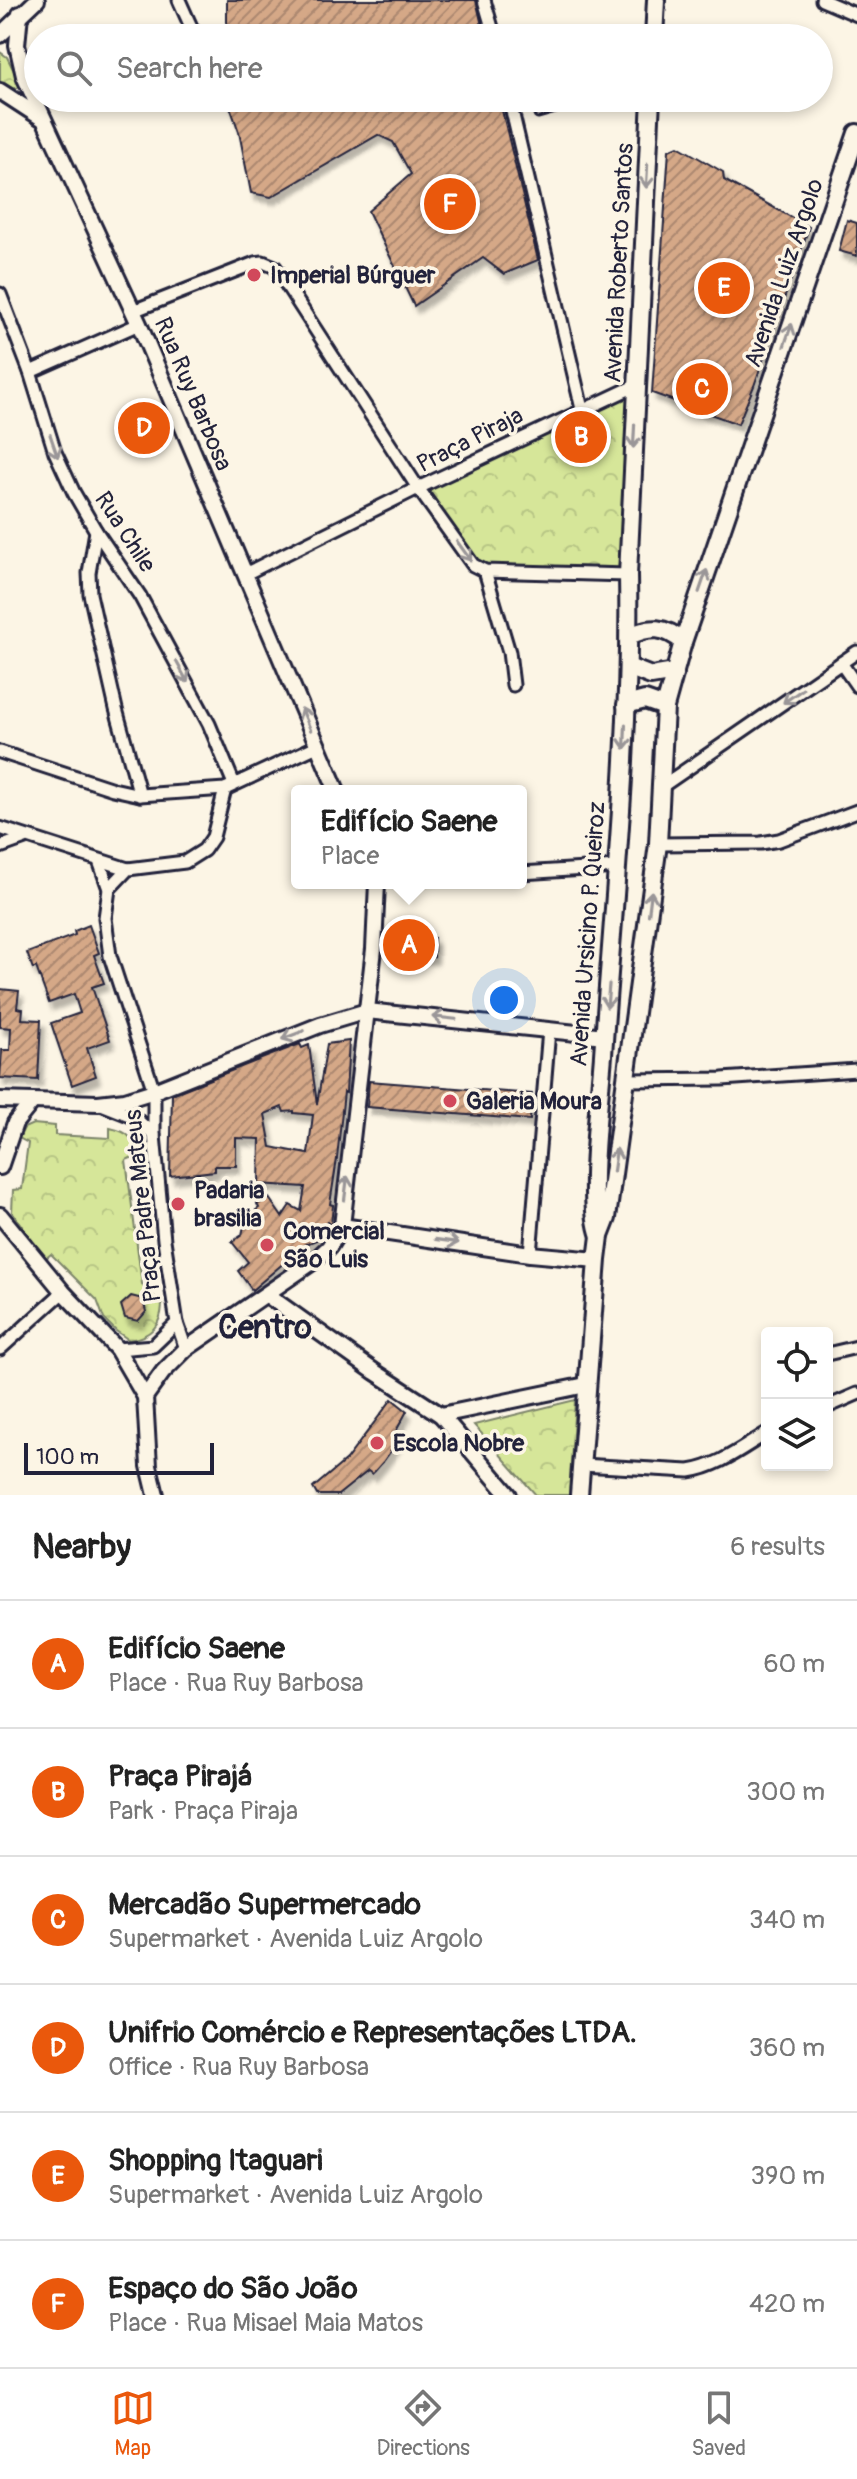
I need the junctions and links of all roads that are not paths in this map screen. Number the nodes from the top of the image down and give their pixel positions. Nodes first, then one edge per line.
1 (37, 0) edge
2 (179, 0) edge
3 (484, 0) edge
4 (656, 0) edge
5 (822, 0) edge
6 (20, 14) junction
7 (857, 15) edge
8 (190, 24) edge
9 (491, 24) edge
10 (655, 24) edge
11 (0, 35) edge
12 (24, 72) edge
13 (0, 91) edge
14 (24, 107) edge
15 (32, 112) edge
16 (41, 112) edge
17 (512, 112) edge
18 (545, 112) edge
19 (650, 112) edge
20 (538, 114) dead end
21 (44, 120) junction
22 (857, 133) edge
23 (0, 294) edge
24 (136, 317) junction
25 (30, 372) junction
26 (637, 385) junction
27 (582, 409) junction
28 (418, 488) junction
29 (96, 531) junction
30 (485, 571) junction
31 (245, 574) junction
32 (628, 575) junction
33 (629, 636) junction
34 (857, 652) edge
35 (679, 656) junction
36 (841, 663) junction
37 (628, 667) junction
38 (513, 685) dead end
39 (857, 686) edge
40 (626, 705) junction
41 (665, 707) junction
42 (317, 746) junction
43 (0, 752) edge
44 (334, 785) edge
45 (229, 787) junction
46 (661, 787) junction
47 (140, 795) junction
48 (857, 811) edge
49 (0, 828) edge
50 (25, 838) junction
51 (658, 844) junction
52 (0, 847) edge
53 (99, 861) junction
54 (618, 867) junction
55 (128, 869) junction
56 (527, 873) edge
57 (109, 889) junction
58 (377, 889) edge
59 (367, 1011) junction
60 (549, 1030) junction
61 (605, 1036) junction
62 (857, 1070) edge
63 (627, 1080) junction
64 (154, 1091) junction
65 (0, 1100) edge
66 (32, 1102) junction
67 (98, 1103) junction
68 (154, 1135) junction
69 (0, 1167) edge
70 (0, 1215) edge
71 (342, 1226) junction
72 (600, 1236) junction
73 (530, 1254) junction
74 (597, 1260) junction
75 (63, 1292) junction
76 (267, 1295) junction
77 (177, 1323) junction
78 (857, 1347) edge
79 (0, 1349) edge
80 (117, 1349) junction
81 (186, 1349) junction
82 (833, 1353) edge
83 (586, 1385) junction
84 (857, 1394) edge
85 (145, 1397) junction
86 (833, 1404) edge
87 (441, 1415) junction
88 (761, 1437) edge
89 (581, 1465) junction
90 (156, 1495) edge
91 (509, 1495) edge
92 (579, 1495) edge

1 - 6 street
2 - 8 street
3 - 9 street
4 - 10 main road
5 - 7 street
6 - 11 street
6 - 12 street, Rua Ruy Barbosa
13 - 14 street
15 - 21 street
16 - 21 street, Rua Ruy Barbosa
17 - 27 street
18 - 20 lane
19 -> 26 main road, Avenida Roberto Santos
21 - 24 street, Rua Ruy Barbosa
35 -> 22 main road, Avenida Luiz Argolo
23 - 25 street, Rua Chile
24 - 25 street
24 - 28 street
24 - 31 street, Rua Ruy Barbosa
25 -> 29 street, Rua Chile
26 - 27 street, Praça Piraja
26 -> 32 main road, Avenida Roberto Santos
27 - 28 street, Praça Piraja
28 -> 30 street, Praça Piraja
28 - 31 street
29 -> 45 street, Rua Chile
29 - 47 street
30 - 32 street
30 - 38 street
42 -> 31 street, Rua Ruy Barbosa
32 - 33 main road, Avenida Ursicino P. Queiroz
33 - 35 main road
33 - 37 main road, Avenida Ursicino P. Queiroz
34 - 36 street
35 - 37 main road
35 - 41 main road, Avenida Ursicino P. Queiroz
36 - 39 street
36 -> 46 street
37 - 40 main road, Avenida Ursicino P. Queiroz
40 - 41 main road
40 -> 54 main road, Avenida Ursicino P. Queiroz
41 - 46 main road, Avenida Ursicino P. Queiroz
42 - 44 street, Rua Ruy Barbosa
42 - 45 street
43 - 47 street
45 - 47 street
45 - 55 street
46 - 51 main road, Avenida Ursicino P. Queiroz
48 - 51 street
49 - 50 street
50 - 52 street
50 - 53 street
63 -> 51 main road, Avenida Ursicino P. Queiroz
53 - 55 street
53 - 57 street
54 - 56 street
54 -> 61 main road, Avenida Ursicino P. Queiroz
55 - 57 street
57 - 64 street
58 - 59 street
60 -> 59 street
59 -> 64 street
71 -> 59 street
60 - 61 street
60 - 73 street
61 - 72 main road, Avenida Ursicino P. Queiroz
62 - 63 street
72 -> 63 main road, Avenida Ursicino P. Queiroz
64 - 67 street, Praça Padre Mateus
64 - 68 street, Praça Padre Mateus
65 - 66 street, Praça Padre Mateus
66 - 67 street, Praça Padre Mateus
66 - 69 street
67 - 68 street
68 - 77 street, Praça Padre Mateus
70 - 75 street
71 -> 73 street
71 - 76 street
72 - 74 main road
73 - 74 street
74 - 83 main road
75 - 79 street
75 - 80 street
76 - 81 street
76 - 87 street
77 - 80 street, Praça Padre Mateus
77 - 81 street, Praça Padre Mateus
78 - 82 street
80 - 85 street
81 - 85 street
83 - 87 street
83 - 89 main road
84 - 86 street
85 - 90 street
87 - 91 street
88 - 89 street
89 - 92 main road

